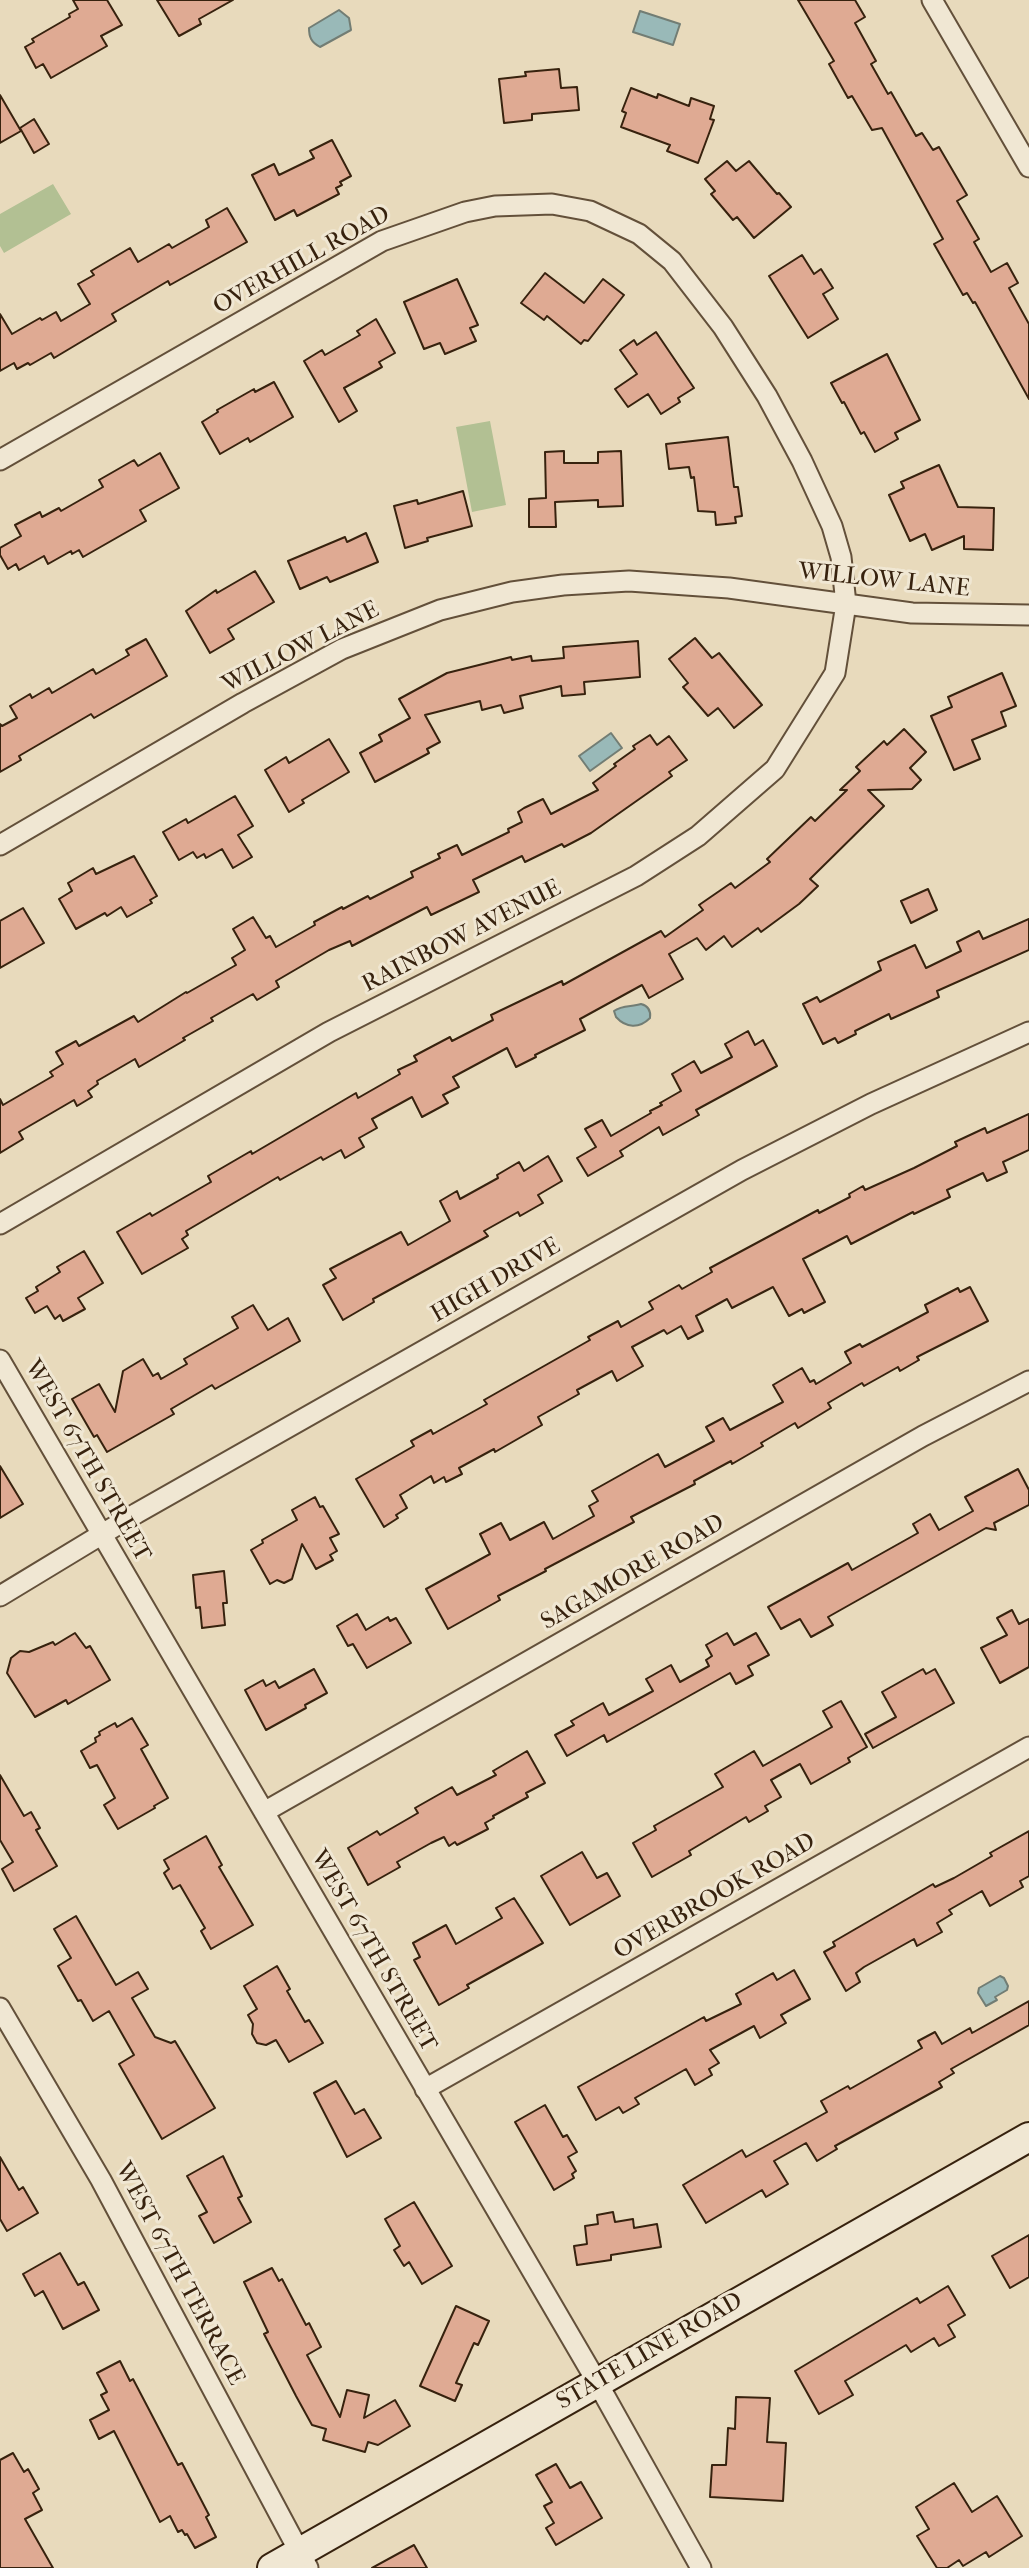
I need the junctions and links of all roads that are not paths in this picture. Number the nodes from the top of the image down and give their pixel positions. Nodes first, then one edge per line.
1 (932, 0) edge
2 (1029, 167) edge
3 (0, 460) edge
4 (846, 604) junction
5 (1029, 615) edge
6 (0, 845) edge
7 (1029, 1032) edge
8 (0, 1224) edge
9 (0, 1360) edge
10 (1029, 1381) edge
11 (101, 1536) junction
12 (0, 1596) edge
13 (1029, 1747) edge
14 (264, 1812) junction
15 (0, 2008) edge
16 (425, 2089) junction
17 (1029, 2137) edge
18 (597, 2382) junction
19 (304, 2560) edge
20 (272, 2568) edge
21 (701, 2568) edge

1 - 2 street
3 - 4 street, OVERHILL ROAD
4 - 5 street, WILLOW LANE
4 - 6 street, WILLOW LANE
4 - 8 street, RAINBOW AVENUE
7 - 11 street, HIGH DRIVE
9 - 11 street, WEST 67TH STREET
10 - 14 street, SAGAMORE ROAD
11 - 12 street, HIGH DRIVE
11 - 14 street, WEST 67TH STREET
13 - 16 street, OVERBROOK ROAD
14 - 16 street, WEST 67TH STREET
15 - 19 street, WEST 67TH TERRACE
16 - 18 street, WEST 67TH STREET
17 - 18 main road, STATE LINE ROAD
18 - 19 main road, STATE LINE ROAD
18 - 21 street, WEST 67TH STREET
19 - 20 main road, STATE LINE ROAD

